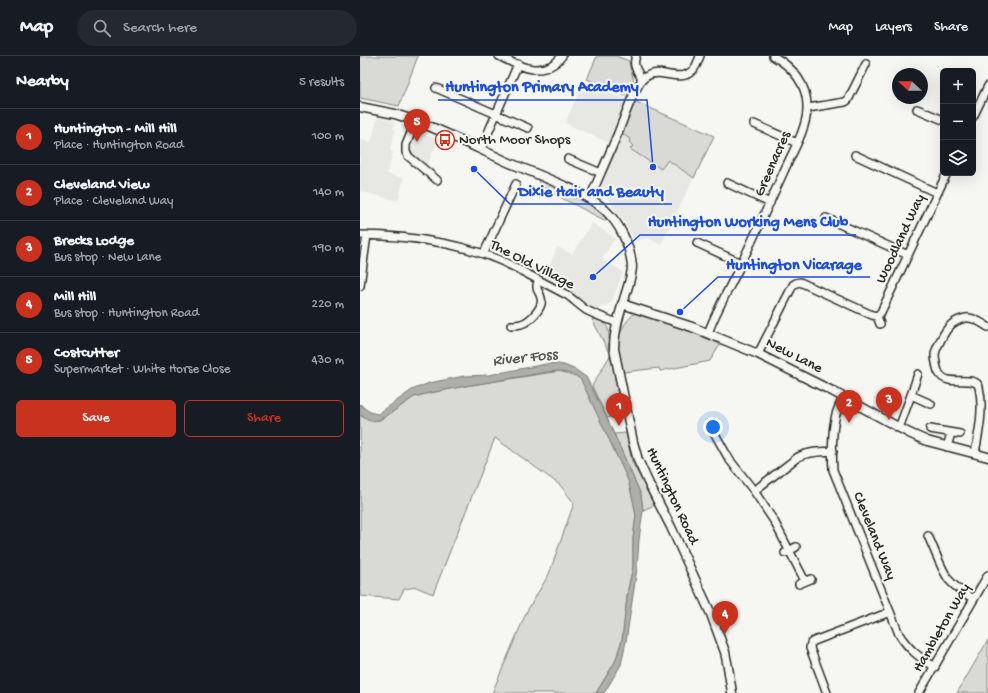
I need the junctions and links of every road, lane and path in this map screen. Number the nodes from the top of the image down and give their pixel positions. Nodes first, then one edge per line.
1 (499, 56) edge
2 (562, 56) edge
3 (636, 56) edge
4 (700, 56) edge
5 (773, 56) edge
6 (782, 58) edge
7 (518, 64) junction
8 (866, 64) dead end
9 (642, 79) junction
10 (988, 86) edge
11 (436, 88) dead end
12 (360, 107) edge
13 (808, 108) junction
14 (917, 109) dead end
15 (976, 111) edge
16 (496, 114) junction
17 (940, 119) edge
18 (416, 121) junction
19 (754, 124) dead end
20 (528, 128) dead end
21 (797, 143) junction
22 (481, 149) junction
23 (856, 155) dead end
24 (568, 159) dead end
25 (601, 173) junction
26 (946, 176) edge
27 (437, 180) dead end
28 (727, 183) dead end
29 (516, 184) dead end
30 (937, 193) junction
31 (590, 198) junction
32 (770, 203) junction
33 (826, 218) dead end
34 (363, 235) edge
35 (697, 243) dead end
36 (484, 253) junction
37 (908, 255) junction
38 (741, 263) junction
39 (538, 280) junction
40 (360, 286) edge
41 (622, 304) junction
42 (877, 316) junction
43 (617, 323) junction
44 (880, 324) dead end
45 (511, 325) dead end
46 (988, 327) edge
47 (708, 333) junction
48 (758, 354) junction
49 (918, 374) dead end
50 (911, 395) junction
51 (843, 398) junction
52 (931, 404) dead end
53 (984, 416) edge
54 (711, 427) dead end
55 (899, 428) junction
56 (930, 429) dead end
57 (951, 432) junction
58 (960, 434) dead end
59 (947, 447) junction
60 (833, 451) junction
61 (975, 453) junction
62 (988, 456) edge
63 (754, 491) junction
64 (928, 536) dead end
65 (988, 576) edge
66 (805, 581) dead end
67 (974, 599) junction
68 (890, 612) junction
69 (934, 667) junction
70 (732, 693) edge
71 (827, 693) edge
72 (919, 693) edge

1 - 7 street
2 - 7 street
3 - 9 street
4 - 9 street
5 - 6 street, Greenacres
6 - 13 street, Greenacres
7 - 16 street
8 - 13 street
9 - 25 street
10 - 15 street
11 - 16 street
12 - 18 street, Huntington Road
13 - 21 street, Greenacres
14 - 17 street
16 - 20 street
16 - 22 street
18 - 22 street, Huntington Road
18 - 27 street
19 - 21 street
21 - 32 street, Greenacres
22 - 31 street, Huntington Road
23 - 30 street
24 - 25 street
25 - 31 street
26 - 30 street, Woodland Way
28 - 32 street
29 - 36 street
30 - 37 street, Woodland Way
31 - 41 street, Huntington Road
32 - 38 street, Greenacres
33 - 37 street
34 - 36 street, The Old Village
34 - 40 street
35 - 38 street
36 - 39 street, The Old Village
37 - 42 street, Woodland Way
38 - 47 street, Greenacres
39 - 43 street, The Old Village
39 - 45 street
41 - 43 street, Huntington Road
41 - 47 street, New Lane
42 - 44 street
42 - 48 street
43 - 70 street, Huntington Road
46 - 53 street
47 - 48 street, New Lane
48 - 51 street, New Lane
49 - 50 street
50 - 52 street
50 - 55 street
51 - 55 street, New Lane
51 - 60 street, Cleveland Way
53 - 61 street
54 - 63 street
55 - 59 street, New Lane
56 - 57 street
57 - 58 street
57 - 59 street
59 - 61 street, New Lane
60 - 63 street
60 - 68 street, Cleveland Way
61 - 62 street, New Lane
63 - 66 street
64 - 67 street
65 - 67 street, Hambleton Way
67 - 69 street, Hambleton Way
68 - 69 street, Cleveland Way
68 - 71 street
69 - 72 street, Hambleton Way

